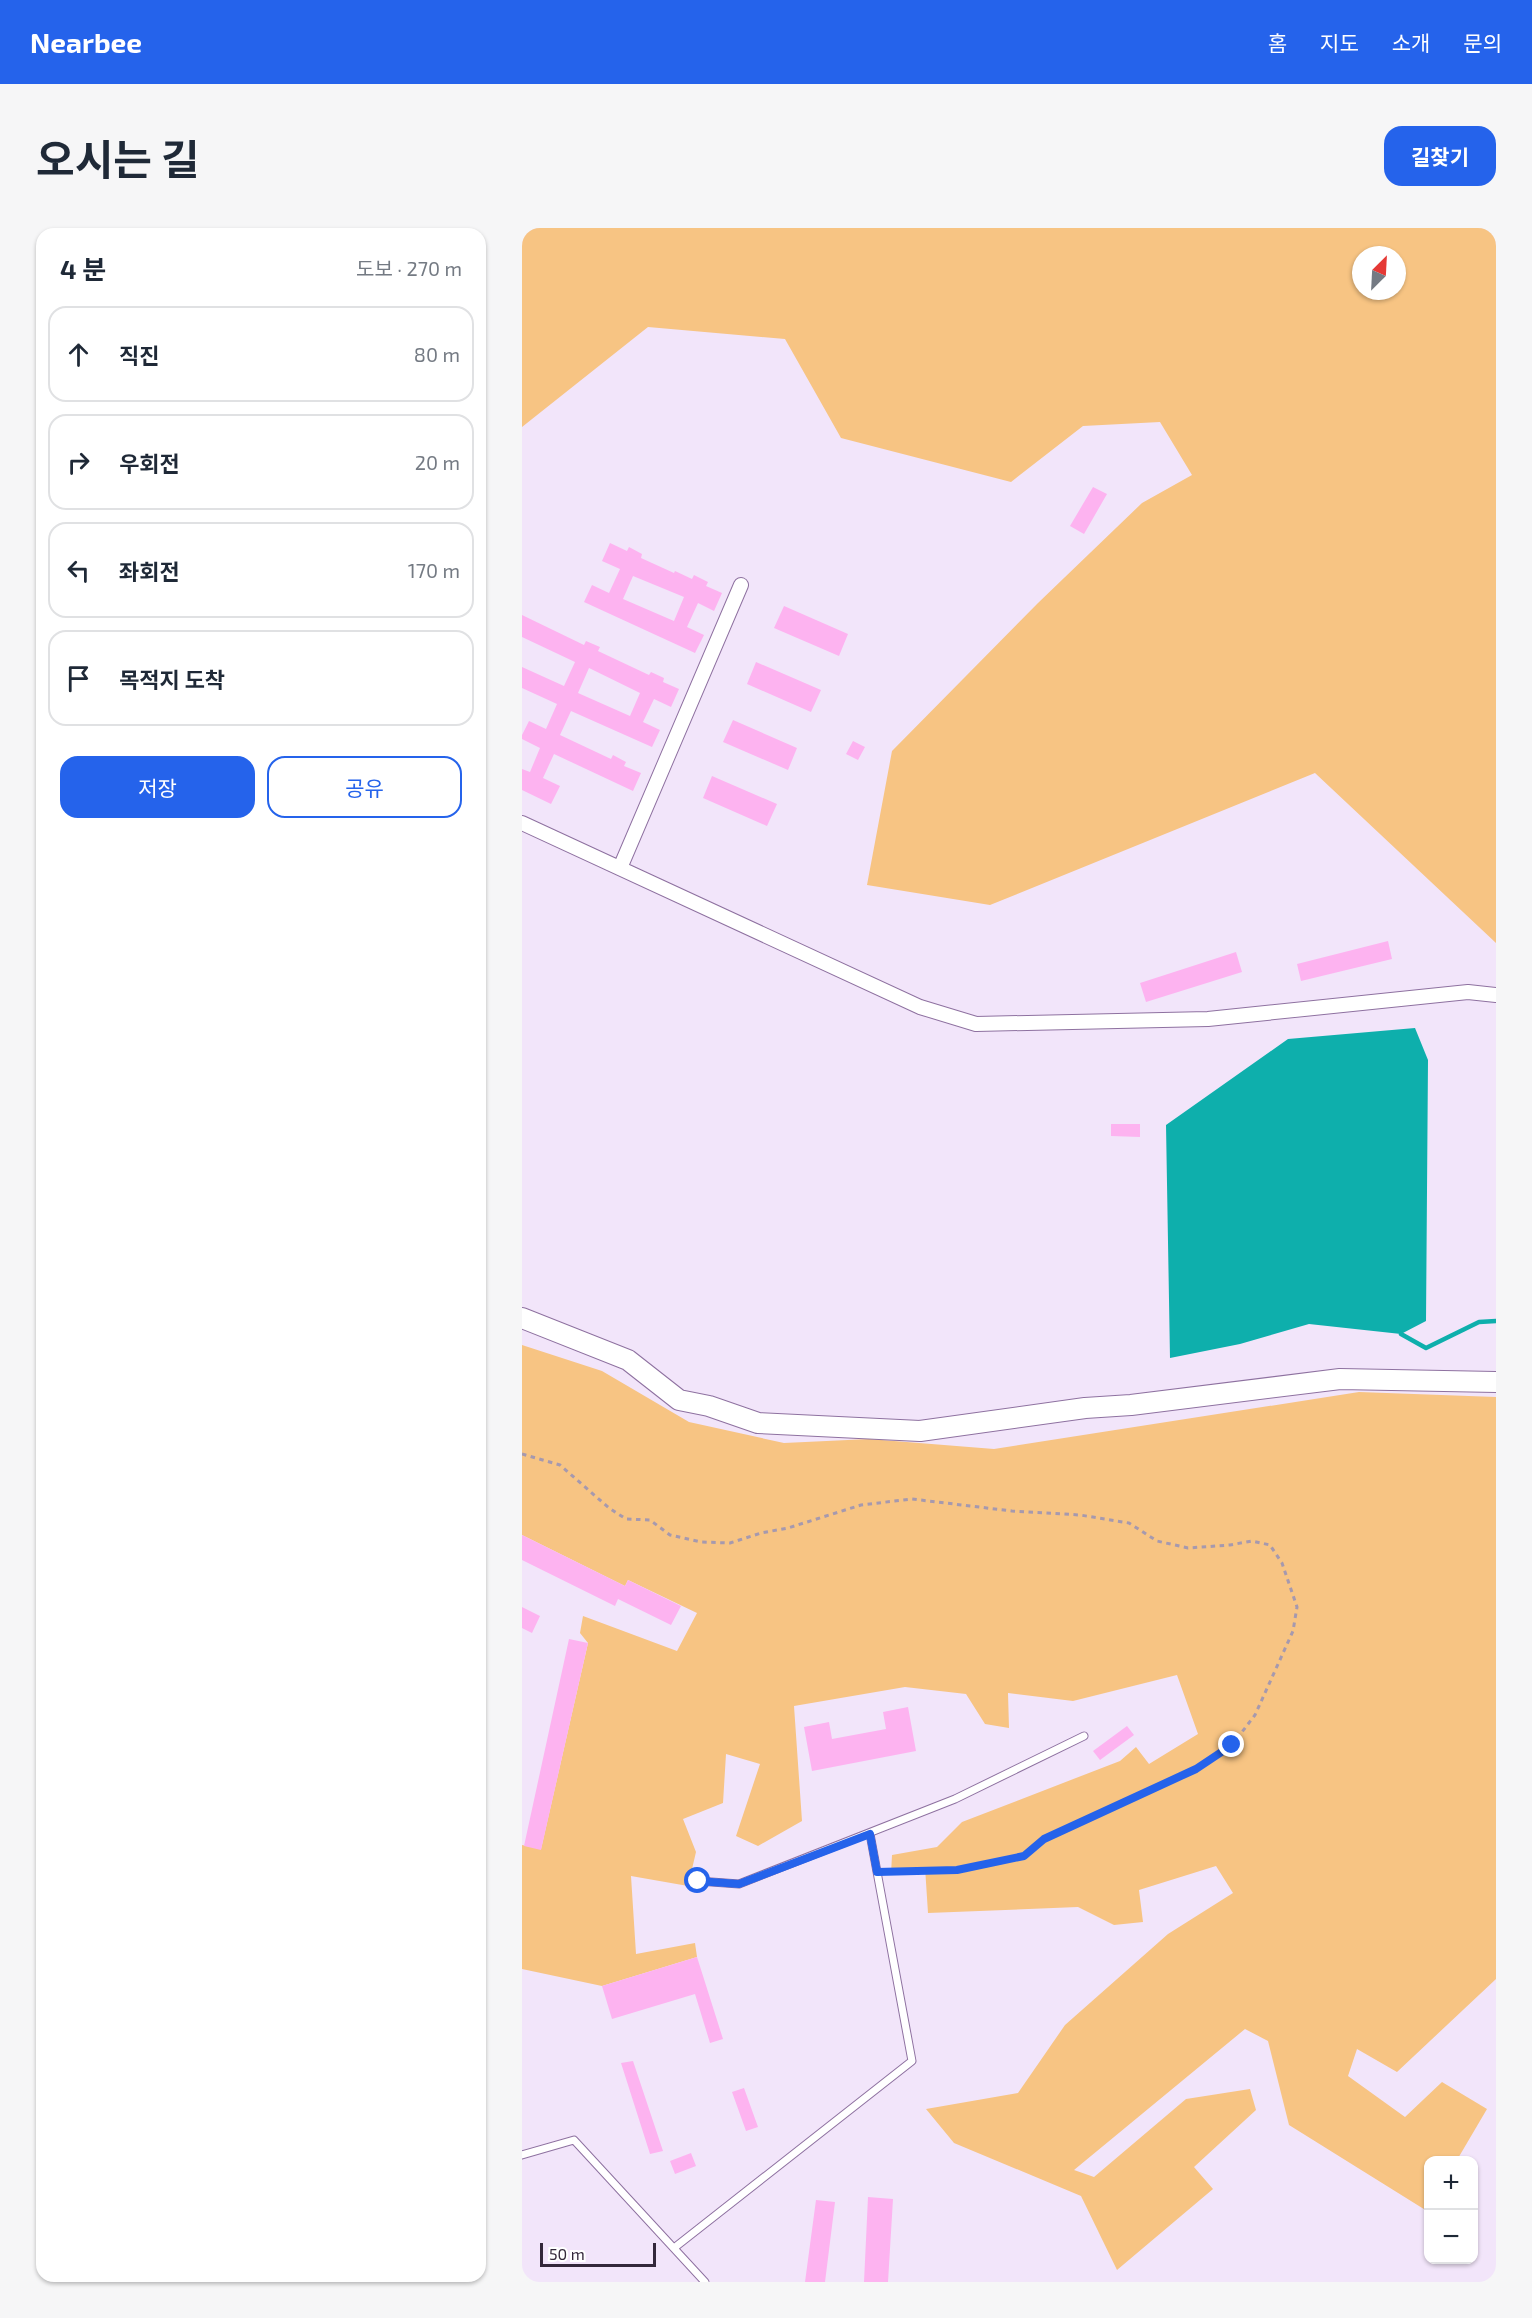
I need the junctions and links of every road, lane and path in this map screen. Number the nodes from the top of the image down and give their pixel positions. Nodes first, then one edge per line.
1 (741, 585) dead end
2 (522, 823) edge
3 (620, 868) junction
4 (1496, 995) edge
5 (522, 1318) edge
6 (1496, 1382) edge
7 (522, 1454) edge
8 (1084, 1736) dead end
9 (870, 1834) junction
10 (877, 1872) junction
11 (698, 1881) dead end
12 (522, 2155) edge
13 (674, 2248) junction
14 (705, 2282) edge

1 - 3 street
2 - 3 street
3 - 4 street
5 - 6 street
7 - 10 path
8 - 9 lane
9 - 10 lane
9 - 11 lane
10 - 13 lane
12 - 13 lane
13 - 14 lane

